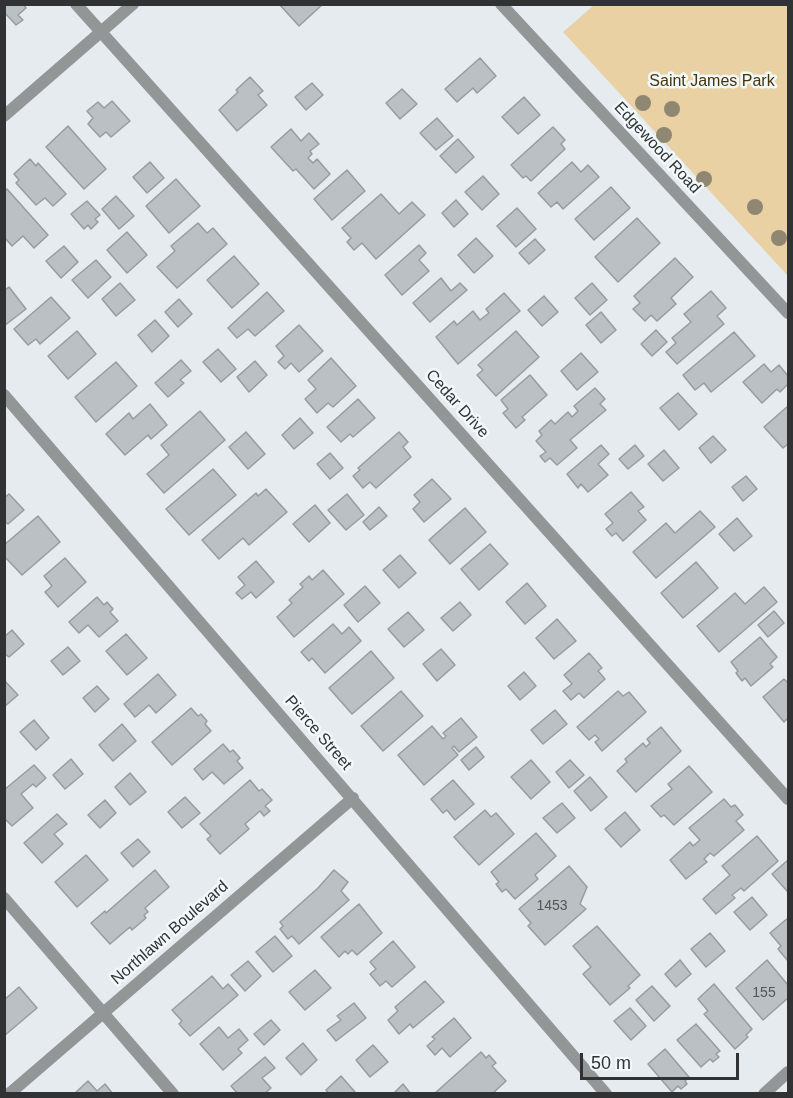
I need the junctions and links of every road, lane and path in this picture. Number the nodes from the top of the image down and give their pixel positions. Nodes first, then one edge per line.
1 (76, 4) edge
2 (133, 4) edge
3 (501, 4) edge
4 (100, 33) junction
5 (4, 116) edge
6 (789, 313) edge
7 (4, 395) edge
8 (353, 798) junction
9 (789, 799) edge
10 (4, 898) edge
11 (103, 1013) junction
12 (789, 1072) edge
13 (9, 1094) edge
14 (172, 1094) edge
15 (606, 1094) edge
16 (764, 1094) edge

1 - 4 street, Cedar Drive
2 - 4 street
3 - 6 street, Edgewood Road
4 - 5 street
4 - 9 street, Cedar Drive
7 - 8 street, Pierce Street
8 - 11 street, Northlawn Boulevard
8 - 15 street, Pierce Street
10 - 11 street
11 - 13 street, Northlawn Boulevard
11 - 14 street
12 - 16 street

